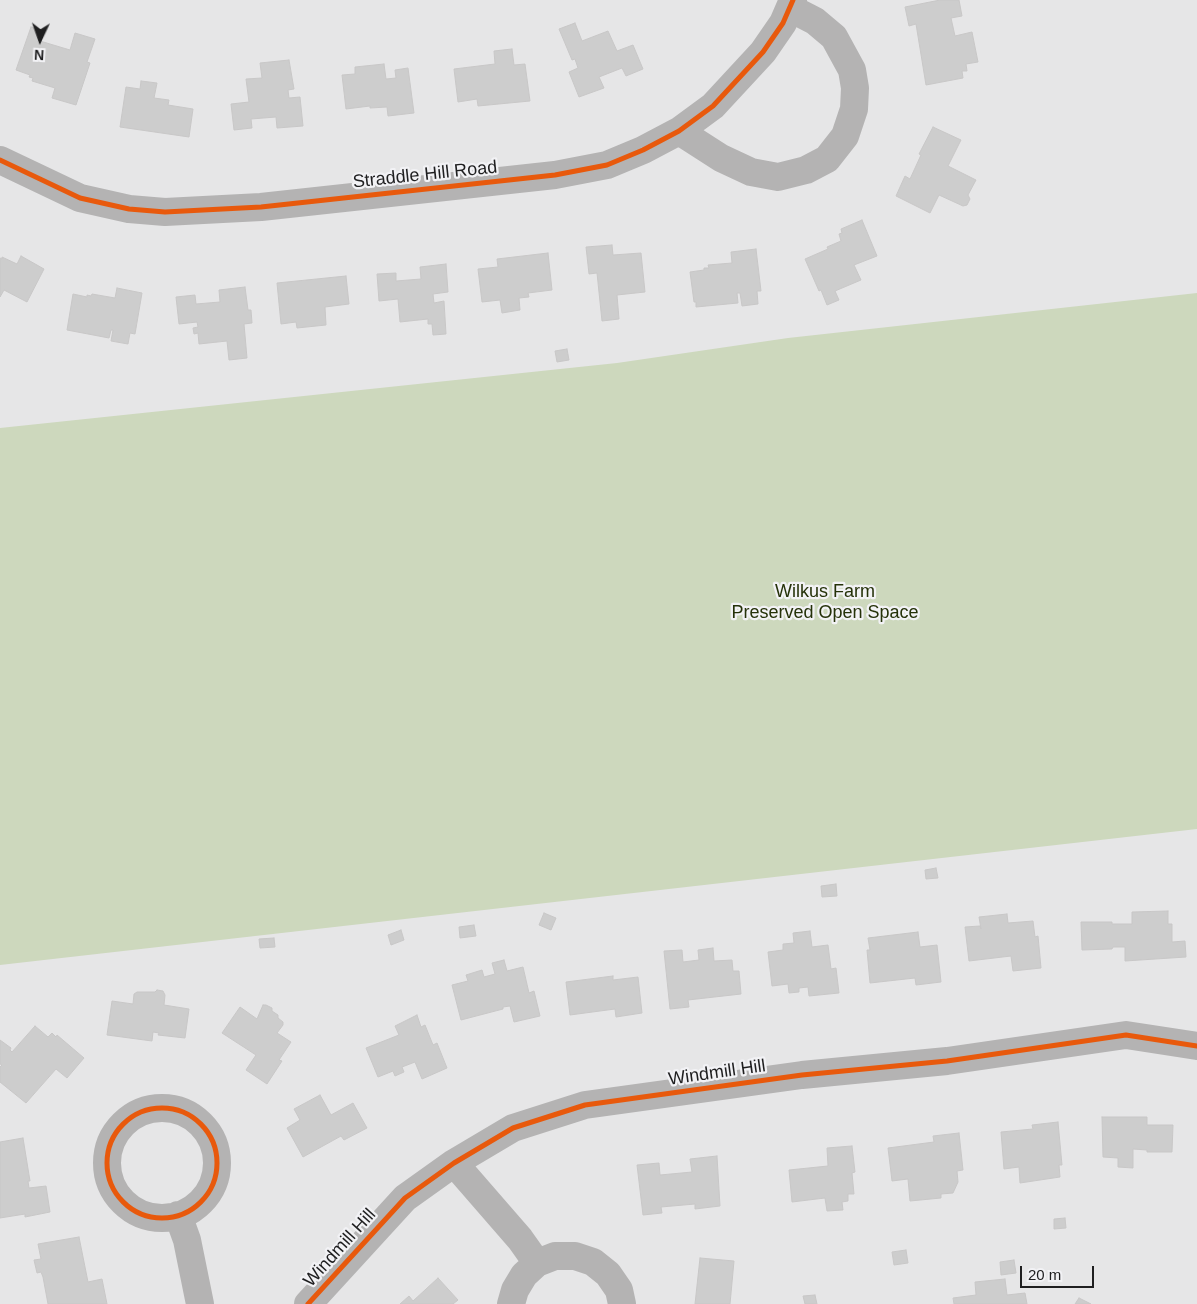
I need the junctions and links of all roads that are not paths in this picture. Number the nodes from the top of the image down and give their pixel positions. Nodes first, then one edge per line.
1 (792, 4) edge
2 (679, 131) junction
3 (0, 160) edge
4 (1197, 1046) edge
5 (454, 1162) junction
6 (178, 1215) junction
7 (537, 1264) junction
8 (200, 1304) edge
9 (308, 1304) edge
10 (511, 1304) edge
11 (622, 1304) edge

1 - 2 street, Straddle Hill Road
1 - 2 street, Straddle Hill Road
2 - 3 street, Straddle Hill Road
4 - 5 street, Windmill Hill
5 - 7 street
5 - 9 street, Windmill Hill
6 - 6 street
6 - 8 street
7 - 10 street
7 - 11 street

